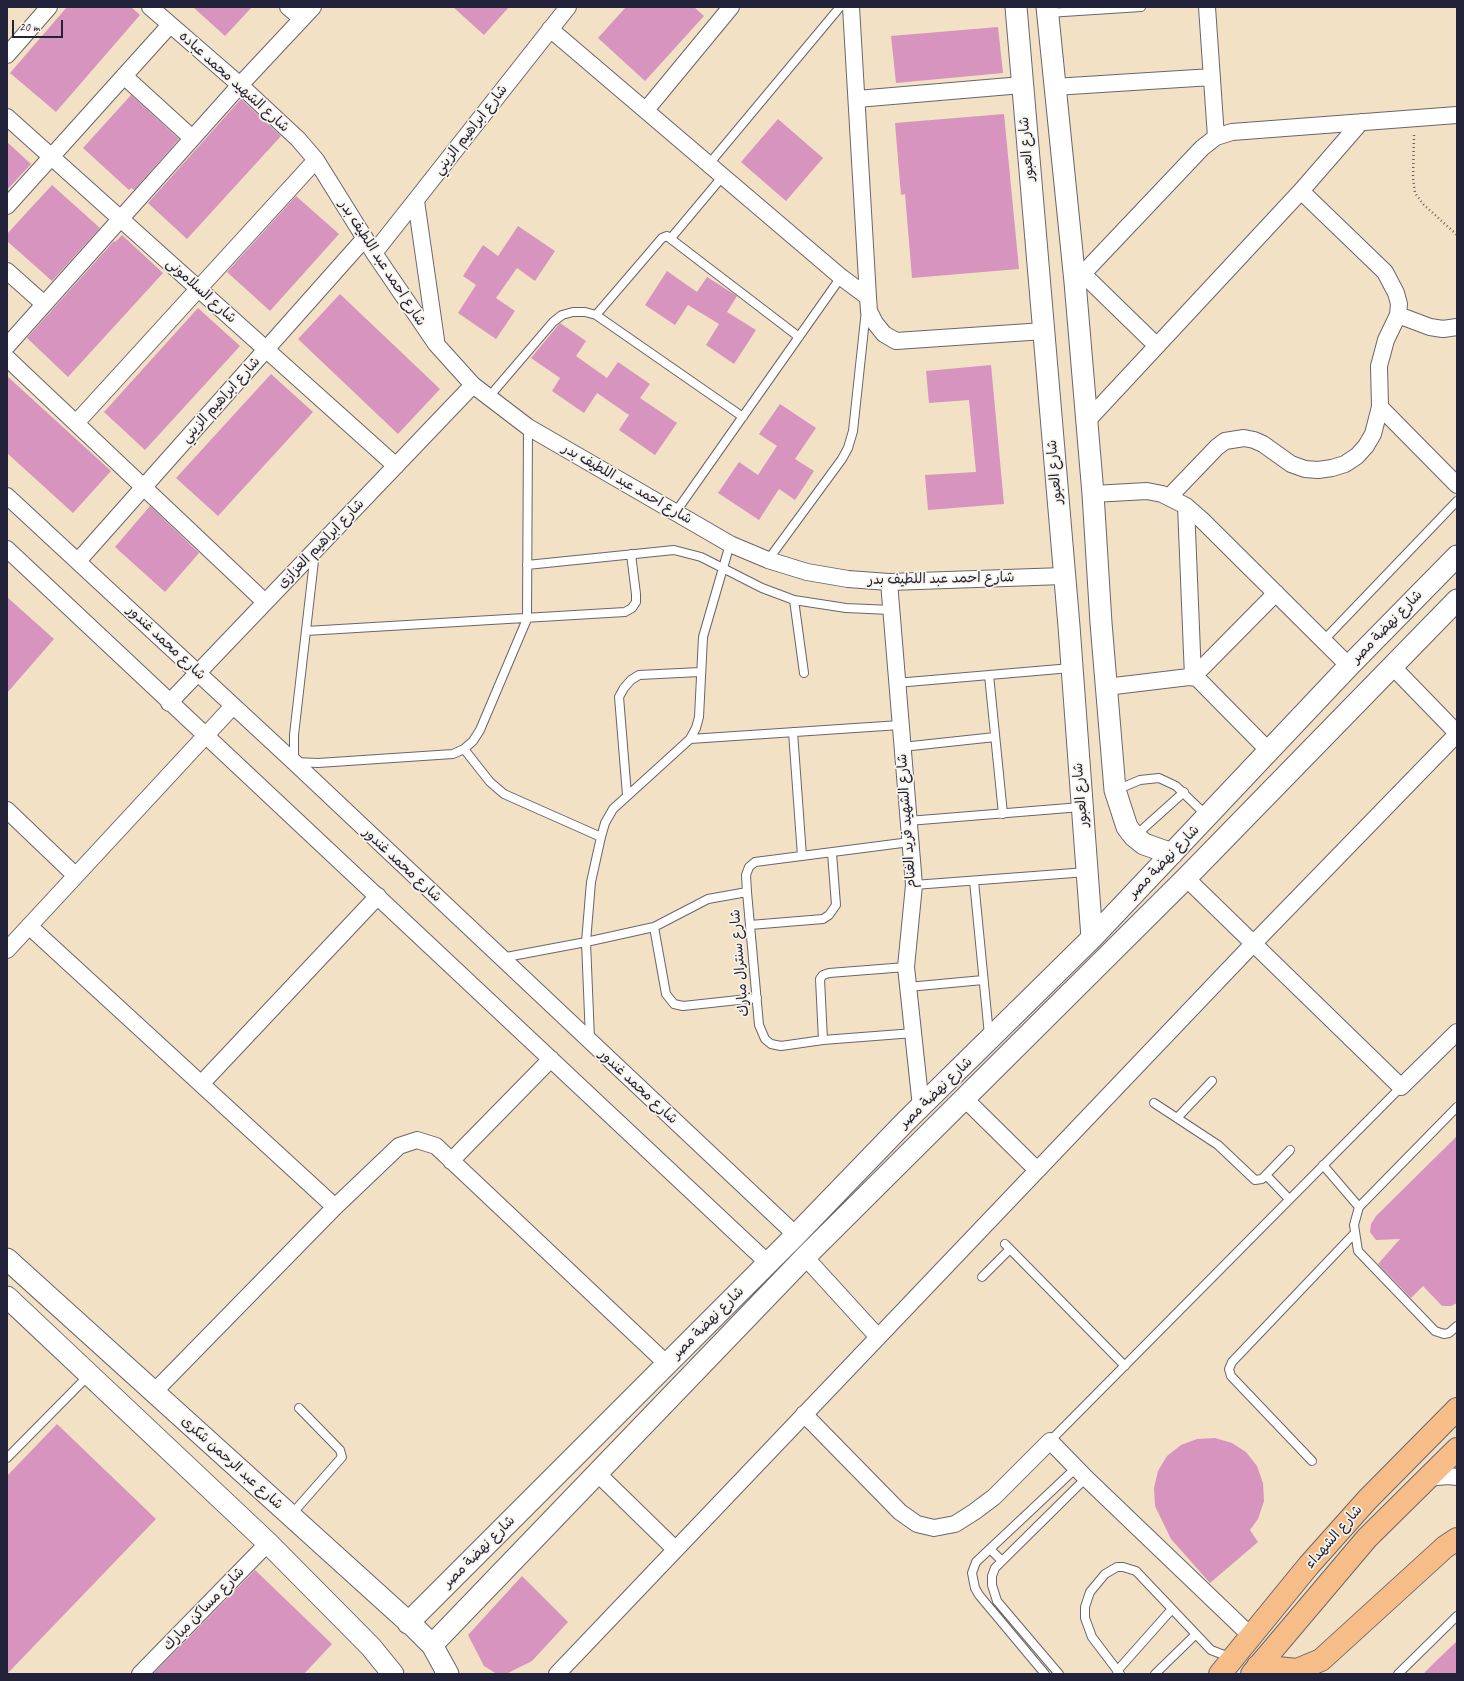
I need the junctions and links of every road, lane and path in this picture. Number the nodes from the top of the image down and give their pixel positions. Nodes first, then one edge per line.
1 (50, 7) edge
2 (150, 7) edge
3 (288, 7) edge
4 (313, 7) edge
5 (568, 7) edge
6 (731, 7) edge
7 (851, 7) edge
8 (1016, 7) edge
9 (1140, 7) edge
10 (1207, 7) edge
11 (1047, 10) edge
12 (302, 19) junction
13 (170, 25) junction
14 (550, 30) junction
15 (7, 55) edge
16 (124, 76) junction
17 (1212, 77) junction
18 (240, 85) junction
19 (1022, 85) junction
20 (1054, 87) junction
21 (857, 100) junction
22 (646, 110) junction
23 (1457, 115) edge
24 (7, 117) edge
25 (1414, 118) junction
26 (1361, 122) junction
27 (1216, 137) junction
28 (192, 138) junction
29 (51, 157) junction
30 (316, 160) junction
31 (708, 164) junction
32 (723, 176) junction
33 (1301, 191) junction
34 (416, 200) junction
35 (7, 206) edge
36 (120, 218) junction
37 (1457, 235) edge
38 (365, 238) junction
39 (670, 238) junction
40 (374, 253) junction
41 (7, 271) edge
42 (841, 277) junction
43 (1079, 278) junction
44 (198, 288) junction
45 (868, 297) junction
46 (44, 304) junction
47 (596, 315) junction
48 (1398, 315) junction
49 (1457, 327) edge
50 (1044, 331) junction
51 (799, 337) junction
52 (436, 344) junction
53 (7, 346) edge
54 (1157, 346) junction
55 (266, 349) junction
56 (7, 358) edge
57 (473, 385) junction
58 (488, 398) junction
59 (1380, 407) junction
60 (743, 417) junction
61 (1086, 422) junction
62 (76, 423) junction
63 (528, 427) junction
64 (396, 466) junction
65 (1457, 485) edge
66 (144, 487) junction
67 (1093, 494) junction
68 (7, 496) edge
69 (1168, 497) junction
70 (1457, 502) edge
71 (1186, 506) junction
72 (675, 512) junction
73 (730, 544) junction
74 (7, 550) edge
75 (315, 551) junction
76 (631, 554) junction
77 (1457, 556) edge
78 (768, 560) junction
79 (78, 561) junction
80 (528, 565) junction
81 (723, 568) junction
82 (1064, 576) junction
83 (889, 582) junction
84 (1276, 593) junction
85 (794, 600) junction
86 (1457, 600) edge
87 (265, 602) junction
88 (890, 610) junction
89 (527, 619) junction
90 (1101, 623) junction
91 (1069, 626) junction
92 (306, 631) junction
93 (1323, 640) junction
94 (1349, 666) junction
95 (1392, 666) junction
96 (1071, 668) junction
97 (198, 672) junction
98 (700, 672) junction
99 (804, 673) dead end
100 (989, 675) junction
101 (1193, 677) junction
102 (896, 683) junction
103 (1106, 687) junction
104 (169, 703) junction
105 (233, 706) junction
106 (900, 725) junction
107 (793, 732) junction
108 (1457, 734) edge
109 (204, 736) junction
110 (995, 737) junction
111 (690, 739) junction
112 (902, 747) junction
113 (464, 749) junction
114 (1269, 751) junction
115 (294, 762) junction
116 (1115, 790) junction
117 (1184, 792) junction
118 (626, 795) junction
119 (1081, 807) junction
120 (7, 810) edge
121 (1003, 814) junction
122 (1207, 816) junction
123 (908, 821) junction
124 (1134, 836) junction
125 (601, 837) junction
126 (910, 842) junction
127 (832, 853) junction
128 (1172, 854) junction
129 (802, 856) junction
130 (1088, 872) junction
131 (75, 875) junction
132 (1186, 878) junction
133 (974, 881) junction
134 (914, 885) junction
135 (747, 892) junction
136 (378, 896) junction
137 (750, 925) junction
138 (29, 926) junction
139 (654, 927) junction
140 (1092, 938) junction
141 (586, 942) junction
142 (1252, 944) junction
143 (7, 950) edge
144 (501, 958) junction
145 (906, 967) junction
146 (983, 980) junction
147 (908, 987) junction
148 (756, 998) junction
149 (1457, 1032) edge
150 (914, 1033) junction
151 (823, 1040) junction
152 (590, 1041) junction
153 (989, 1041) junction
154 (551, 1059) junction
155 (1212, 1081) dead end
156 (201, 1084) junction
157 (1401, 1087) junction
158 (964, 1098) junction
159 (1154, 1103) dead end
160 (921, 1107) junction
161 (1457, 1107) edge
162 (1177, 1118) junction
163 (1290, 1150) dead end
164 (451, 1161) junction
165 (1323, 1165) junction
166 (1037, 1170) junction
167 (1266, 1175) junction
168 (1289, 1200) junction
169 (335, 1207) junction
170 (1359, 1207) junction
171 (1354, 1234) junction
172 (796, 1235) junction
173 (805, 1257) junction
174 (7, 1259) edge
175 (768, 1263) junction
176 (982, 1277) dead end
177 (7, 1297) edge
178 (70, 1318) junction
179 (1457, 1326) edge
180 (878, 1336) junction
181 (54, 1342) junction
182 (110, 1354) junction
183 (667, 1364) junction
184 (1125, 1366) junction
185 (89, 1375) junction
186 (153, 1393) junction
187 (299, 1408) dead end
188 (1457, 1409) edge
189 (804, 1414) junction
190 (1050, 1441) junction
191 (1457, 1449) edge
192 (7, 1458) edge
193 (1312, 1461) dead end
194 (597, 1473) junction
195 (1081, 1473) junction
196 (1457, 1477) edge
197 (1427, 1478) junction
198 (290, 1516) junction
199 (501, 1531) junction
200 (1457, 1539) edge
201 (268, 1544) junction
202 (990, 1549) junction
203 (675, 1550) junction
204 (522, 1551) junction
205 (1002, 1561) junction
206 (1172, 1609) junction
207 (1457, 1616) edge
208 (408, 1623) junction
209 (1195, 1635) junction
210 (1244, 1644) junction
211 (432, 1645) junction
212 (1259, 1671) edge
213 (1119, 1672) edge
214 (140, 1674) edge
215 (393, 1674) edge
216 (448, 1674) edge
217 (557, 1674) edge
218 (1045, 1674) edge
219 (1059, 1674) edge
220 (1155, 1674) edge
221 (1220, 1674) edge
222 (1398, 1674) edge

1 - 15 street
2 - 13 street, شارع الشهيد محمد عباده
3 - 12 street
4 - 12 street
5 - 14 street, شارع ابراهيم الزيني
6 - 22 street
7 - 21 street
7 - 31 lane
8 - 19 street, شارع العبور
9 - 11 lane
10 - 17 street
11 - 20 street
12 - 18 street
13 - 16 street
13 - 18 street, شارع الشهيد محمد عباده
14 - 22 street
14 - 34 street, شارع ابراهيم الزيني
16 - 28 street
16 - 29 street
17 - 20 street
17 - 27 street
18 - 28 street
18 - 30 street, شارع الشهيد محمد عباده
19 - 21 street
19 - 50 street, شارع العبور
20 - 43 street
21 - 45 street
22 - 31 street
23 - 25 street
24 - 29 street, شارع السلامونى
25 - 26 street
25 - 37 path
26 - 27 street
26 - 33 street
27 - 43 street
28 - 36 street
29 - 35 street
29 - 36 street, شارع السلامونى
30 - 38 street, شارع احمد عبد اللطيف بدر
30 - 44 street
31 - 32 street
32 - 39 lane
32 - 42 street
33 - 48 street
33 - 54 street
34 - 40 street, شارع ابراهيم الزيني
34 - 52 street
36 - 44 street, شارع السلامونى
36 - 46 street
38 - 40 street, شارع احمد عبد اللطيف بدر
38 - 55 street, شارع ابراهيم الزيني
39 - 47 lane
39 - 51 lane
40 - 52 street, شارع احمد عبد اللطيف بدر
41 - 46 street
42 - 45 street
42 - 51 lane
43 - 54 street
43 - 61 street
44 - 55 street, شارع السلامونى
44 - 62 street
45 - 50 street
45 - 78 lane
46 - 53 street
47 - 58 lane
47 - 60 lane
48 - 49 street
48 - 59 street
50 - 82 street, شارع العبور
51 - 60 lane
52 - 57 street, شارع احمد عبد اللطيف بدر
54 - 61 street
55 - 64 street, شارع السلامونى
55 - 66 street, شارع ابراهيم الزيني
56 - 62 street
57 - 58 street, شارع احمد عبد اللطيف بدر
57 - 64 street, شارع ابراهيم العزازى
58 - 63 street, شارع احمد عبد اللطيف بدر
59 - 65 street
59 - 69 street
60 - 72 lane
61 - 67 street
62 - 66 street
63 - 72 street, شارع احمد عبد اللطيف بدر
63 - 80 lane
64 - 75 street, شارع ابراهيم العزازى
66 - 79 street, شارع ابراهيم الزيني
66 - 87 street
67 - 69 street
67 - 90 street
68 - 79 street, شارع محمد غندور
69 - 71 street
70 - 93 lane
71 - 84 street
71 - 101 street
72 - 73 street, شارع احمد عبد اللطيف بدر
73 - 78 street, شارع احمد عبد اللطيف بدر
73 - 81 lane
74 - 104 street
75 - 87 street, شارع ابراهيم العزازى
75 - 92 lane
76 - 80 lane
76 - 81 lane
76 - 89 lane
77 - 94 street, شارع نهضة مصر
78 - 83 street, شارع احمد عبد اللطيف بدر
79 - 97 street, شارع محمد غندور
80 - 89 lane
81 - 85 lane
81 - 98 lane
82 - 83 street, شارع احمد عبد اللطيف بدر
82 - 91 street, شارع العبور
83 - 88 street, شارع الشهيد فريد الغنام
84 - 93 street
84 - 101 street
85 - 88 lane
85 - 99 lane
86 - 95 street, شارع نهضة مصر
87 - 97 street, شارع ابراهيم العزازى
88 - 102 street, شارع الشهيد فريد الغنام
89 - 92 lane
89 - 113 lane
90 - 91 street
90 - 103 street
91 - 96 street, شارع العبور
92 - 115 lane
93 - 94 street
94 - 114 street, شارع نهضة مصر
95 - 108 street
95 - 132 street, شارع نهضة مصر
96 - 100 lane
96 - 119 street, شارع العبور
97 - 104 street, شارع ابراهيم العزازى
97 - 105 street, شارع محمد غندور
98 - 111 lane
98 - 118 lane
100 - 102 lane
100 - 110 lane
101 - 103 street
101 - 114 street
102 - 106 street, شارع الشهيد فريد الغنام
103 - 116 street
104 - 109 street
105 - 109 street
105 - 115 street, شارع محمد غندور
106 - 107 lane
106 - 112 street, شارع الشهيد فريد الغنام
107 - 111 lane
107 - 129 lane
108 - 142 street
109 - 131 street
109 - 136 street
110 - 112 lane
110 - 121 lane
111 - 118 lane
112 - 123 street, شارع الشهيد فريد الغنام
113 - 115 lane
113 - 125 lane
114 - 122 street, شارع نهضة مصر
115 - 144 street, شارع محمد غندور
116 - 117 lane
116 - 124 street
117 - 122 lane
117 - 124 lane
118 - 125 lane
119 - 121 lane
119 - 130 street, شارع العبور
120 - 131 street
121 - 123 lane
122 - 128 street, شارع نهضة مصر
123 - 126 street, شارع الشهيد فريد الغنام
124 - 128 street
125 - 141 lane
126 - 127 lane
126 - 134 street, شارع الشهيد فريد الغنام
127 - 129 lane
127 - 137 lane
128 - 140 street, شارع نهضة مصر
129 - 135 lane
130 - 133 lane
130 - 140 street, شارع العبور
131 - 138 street
132 - 142 street
132 - 158 street, شارع نهضة مصر
133 - 134 lane
133 - 146 lane
134 - 145 street, شارع الشهيد فريد الغنام
135 - 137 lane, شارع سنترال مبارك
135 - 139 lane, شارع سنترال مبارك
136 - 154 street
136 - 156 street
137 - 148 lane, شارع سنترال مبارك
138 - 143 street
138 - 156 street
139 - 141 lane, شارع سنترال مبارك
139 - 148 lane
140 - 153 street, شارع نهضة مصر
141 - 144 lane, شارع سنترال مبارك
141 - 152 lane
142 - 157 street
142 - 166 street
144 - 152 street, شارع محمد غندور
145 - 147 street, شارع الشهيد فريد الغنام
145 - 151 lane
146 - 147 lane
146 - 153 lane
147 - 150 street, شارع الشهيد فريد الغنام
148 - 151 lane, شارع سنترال مبارك
149 - 157 street
150 - 151 lane, شارع سنترال مبارك
150 - 160 street, شارع الشهيد فريد الغنام
152 - 172 street, شارع محمد غندور
153 - 160 street, شارع نهضة مصر
154 - 164 street
154 - 175 street
155 - 162 lane
156 - 169 street
157 - 165 lane
158 - 166 street
158 - 173 street, شارع نهضة مصر
159 - 162 lane
160 - 172 street, شارع نهضة مصر
161 - 170 lane
162 - 167 lane
163 - 167 lane
164 - 169 street
164 - 183 street
165 - 168 lane
165 - 170 lane
166 - 180 street
167 - 168 lane
168 - 184 lane
169 - 186 street
170 - 171 lane
171 - 179 lane
171 - 193 lane
172 - 175 street, شارع نهضة مصر
173 - 180 street
173 - 194 street, شارع نهضة مصر
174 - 178 street, شارع عبد الرحمن شكرى
175 - 183 street, شارع نهضة مصر
176 - 184 lane
177 - 181 street
178 - 181 street
178 - 182 street, شارع عبد الرحمن شكرى
180 - 189 street
181 - 185 street
182 - 185 street
182 - 186 street, شارع عبد الرحمن شكرى
183 - 199 street, شارع نهضة مصر
184 - 190 lane
185 - 192 lane
185 - 201 street
186 - 198 street, شارع عبد الرحمن شكرى
187 - 198 lane
188 - 210 highway, شارع الشهداء
189 - 190 street
189 - 203 street
190 - 195 street
191 - 197 highway, شارع الشهداء
194 - 203 street
194 - 204 street, شارع نهضة مصر
195 - 202 lane
195 - 205 lane
195 - 210 street
196 - 197 street
197 - 212 highway, شارع الشهداء
198 - 208 street, شارع عبد الرحمن شكرى
199 - 204 street
199 - 208 street, شارع نهضة مصر
200 - 212 highway
201 - 214 street, شارع مساكن مبارك
201 - 215 street
202 - 205 lane
202 - 218 lane
203 - 217 street
204 - 211 street, شارع نهضة مصر
205 - 219 lane
206 - 209 lane
206 - 213 lane
206 - 213 lane
207 - 222 lane
208 - 211 street, شارع عبد الرحمن شكرى
209 - 210 lane
209 - 220 lane
210 - 221 highway, شارع الشهداء
211 - 216 street, شارع عبد الرحمن شكرى

